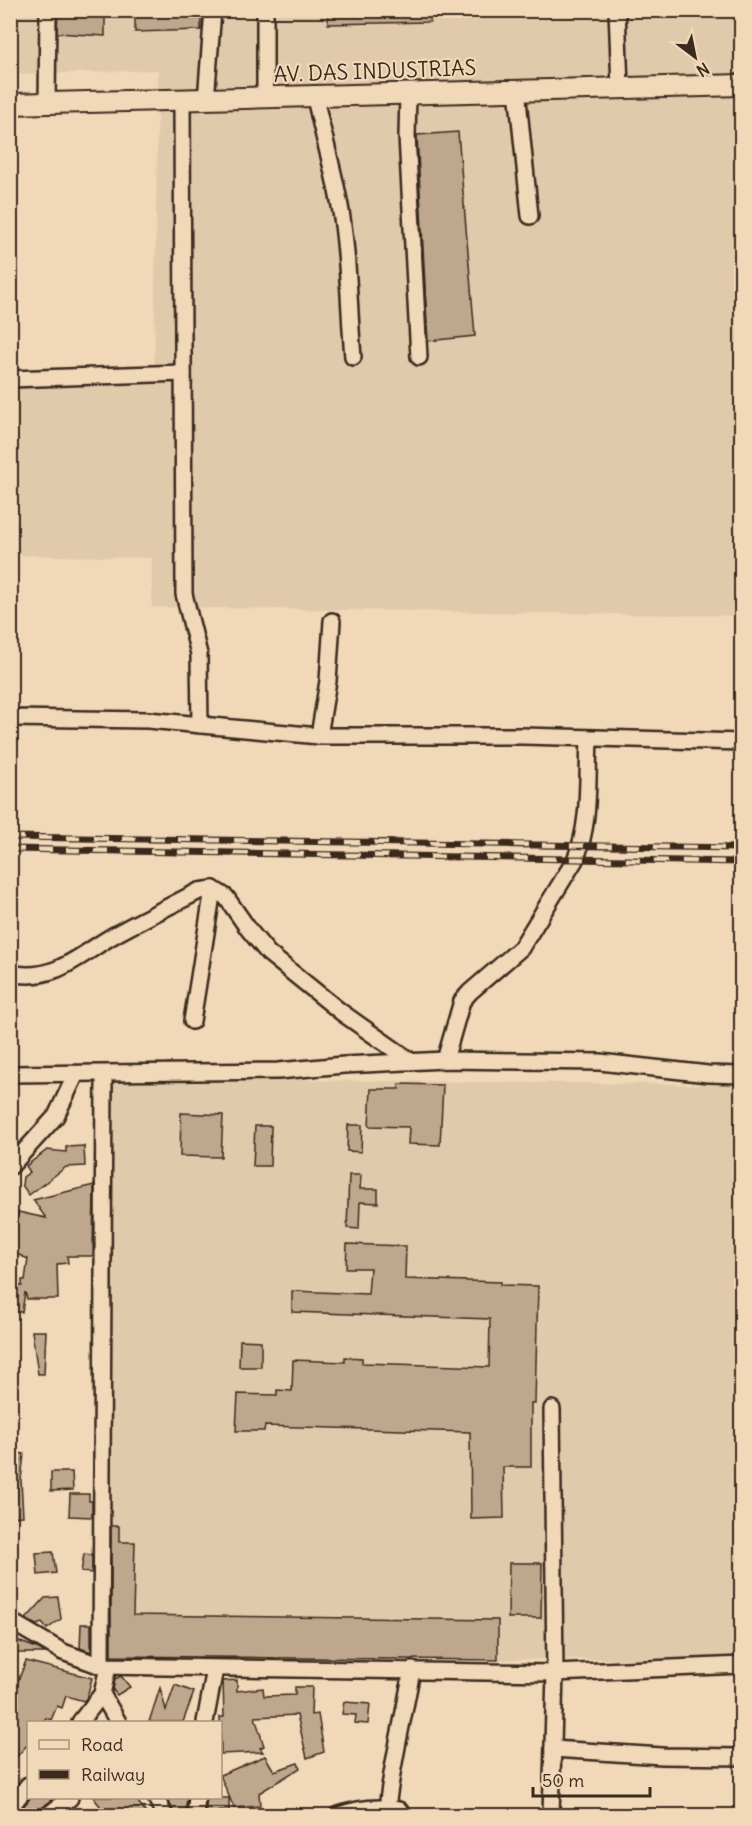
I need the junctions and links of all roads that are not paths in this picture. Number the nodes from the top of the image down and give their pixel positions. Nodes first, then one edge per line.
1 (48, 10) edge
2 (213, 10) edge
3 (265, 10) edge
4 (617, 10) edge
5 (741, 85) edge
6 (620, 87) junction
7 (517, 90) junction
8 (408, 94) junction
9 (315, 97) junction
10 (265, 98) junction
11 (182, 100) junction
12 (206, 100) junction
13 (47, 103) junction
14 (10, 104) edge
15 (531, 216) dead end
16 (353, 357) dead end
17 (419, 357) dead end
18 (183, 373) junction
19 (10, 379) edge
20 (332, 621) dead end
21 (10, 718) edge
22 (200, 725) junction
23 (319, 736) junction
24 (589, 739) junction
25 (741, 742) edge
26 (213, 889) junction
27 (10, 973) edge
28 (192, 1021) dead end
29 (445, 1059) junction
30 (412, 1062) junction
31 (10, 1074) edge
32 (76, 1074) junction
33 (104, 1074) junction
34 (741, 1075) edge
35 (10, 1167) edge
36 (552, 1409) dead end
37 (10, 1621) edge
38 (741, 1665) edge
39 (104, 1667) junction
40 (215, 1669) junction
41 (412, 1670) junction
42 (555, 1673) junction
43 (102, 1694) junction
44 (81, 1721) edge
45 (117, 1721) edge
46 (205, 1721) edge
47 (553, 1749) junction
48 (741, 1757) edge
49 (27, 1786) edge
50 (67, 1799) edge
51 (157, 1799) edge
52 (197, 1799) edge
53 (10, 1808) edge
54 (387, 1809) junction
55 (47, 1815) edge
56 (165, 1815) edge
57 (195, 1815) edge
58 (336, 1815) edge
59 (404, 1815) edge
60 (551, 1815) edge

1 - 13 street
2 - 12 street
3 - 10 street
4 - 6 street
5 - 6 main road, AV. DAS INDUSTRIAS
6 - 7 main road, AV. DAS INDUSTRIAS
7 - 8 main road, AV. DAS INDUSTRIAS
7 - 15 street
8 - 9 main road, AV. DAS INDUSTRIAS
8 - 17 street
9 - 10 main road, AV. DAS INDUSTRIAS
9 - 16 street
10 - 12 main road, AV. DAS INDUSTRIAS
11 - 12 main road, AV. DAS INDUSTRIAS
11 - 13 main road, AV. DAS INDUSTRIAS
11 - 18 street
13 - 14 main road, AV. DAS INDUSTRIAS
18 - 19 street
18 - 22 street
20 - 23 street
21 - 22 street
22 - 23 street
23 - 24 street
24 - 25 street
24 - 29 street
26 - 27 street
26 - 28 street
26 - 30 street
29 - 30 street
29 - 34 street
30 - 33 street
31 - 32 street
32 - 33 street
32 - 35 street
33 - 39 street
36 - 42 street
37 - 39 street
38 - 42 street
39 - 40 street
39 - 43 street
40 - 41 street
40 - 46 street
41 - 42 street
41 - 54 street
42 - 47 street
43 - 44 street
43 - 45 street
47 - 48 street
47 - 60 street
49 - 53 street
50 - 55 street
51 - 56 street
52 - 57 street
54 - 58 street
54 - 59 street

